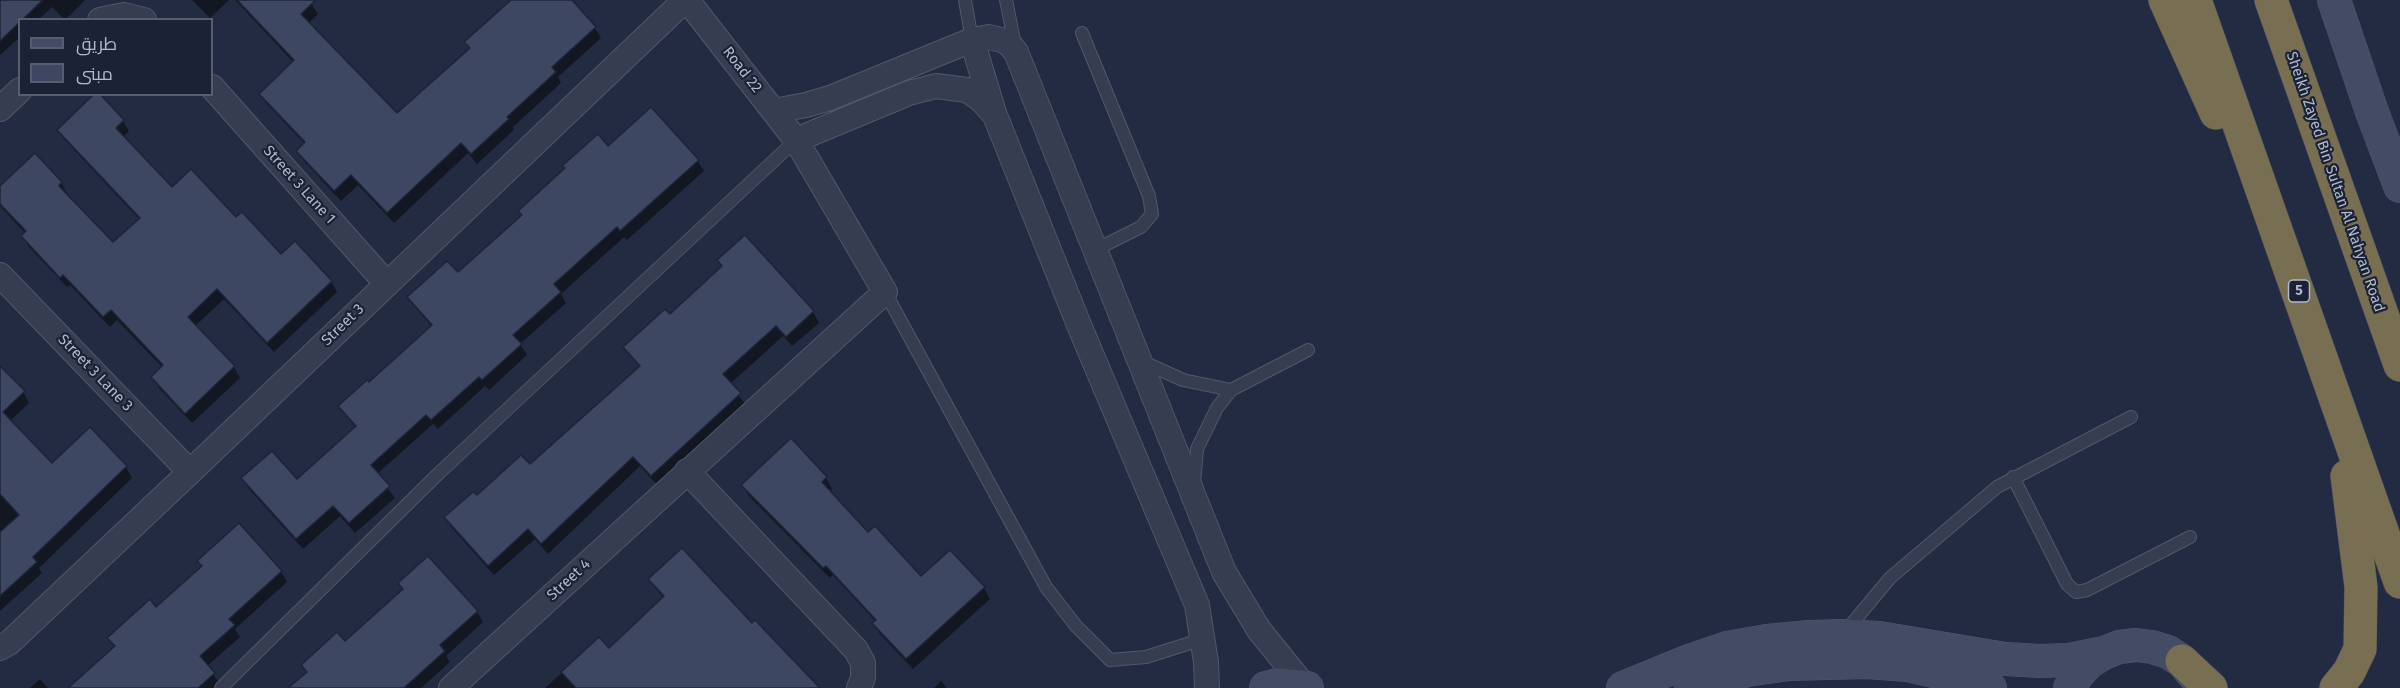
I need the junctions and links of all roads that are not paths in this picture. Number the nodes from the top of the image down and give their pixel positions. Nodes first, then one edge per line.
1 (686, 0) edge
2 (965, 0) edge
3 (1006, 0) edge
4 (2165, 0) edge
5 (2196, 0) edge
6 (2271, 0) edge
7 (2334, 0) edge
8 (110, 18) edge
9 (136, 18) edge
10 (1082, 33) dead end
11 (972, 40) junction
12 (1016, 52) junction
13 (213, 88) edge
14 (18, 92) edge
15 (0, 109) edge
16 (774, 111) junction
17 (2372, 112) junction
18 (994, 113) junction
19 (796, 140) junction
20 (2400, 166) edge
21 (2400, 186) edge
22 (1095, 250) junction
23 (0, 275) edge
24 (387, 284) junction
25 (885, 292) junction
26 (2299, 293) junction
27 (1308, 350) dead end
28 (1139, 360) junction
29 (2400, 365) edge
30 (2327, 374) junction
31 (1231, 390) junction
32 (2130, 417) dead end
33 (687, 471) junction
34 (190, 472) junction
35 (2013, 477) junction
36 (1193, 494) junction
37 (2190, 537) dead end
38 (2400, 582) edge
39 (1842, 636) junction
40 (1203, 639) junction
41 (0, 648) edge
42 (2104, 653) junction
43 (2182, 661) junction
44 (221, 688) edge
45 (451, 688) edge
46 (859, 688) edge
47 (1207, 688) edge
48 (1266, 688) edge
49 (1306, 688) edge
50 (1623, 688) edge
51 (1691, 688) edge
52 (1990, 688) edge
53 (2070, 688) edge
54 (2203, 688) edge
55 (2211, 688) edge
56 (2336, 688) edge

1 - 16 street, Road 22
1 - 24 street, Street 3
2 - 11 lane
3 - 12 lane
4 - 26 highway
5 - 26 highway, 5
6 - 29 highway, Sheikh Zayed Bin Sultan Al Nahyan Road
7 - 17 street
8 - 9 street
10 - 22 lane
11 - 12 street
11 - 16 street
11 - 18 street
12 - 22 street
13 - 24 street, Street 3 Lane 1
14 - 15 street
16 - 19 street, Road 22
17 - 20 street
17 - 21 street
18 - 19 street
18 - 40 street
19 - 25 street, Road 22
19 - 44 lane
22 - 28 street
23 - 34 street, Street 3 Lane 3
24 - 34 street, Street 3
25 - 33 street, Street 4
25 - 40 lane
26 - 30 highway, 5
27 - 31 lane
28 - 31 lane
28 - 36 street
30 - 38 highway, 5
30 - 56 highway
31 - 36 lane
32 - 35 lane
33 - 45 street, Street 4
33 - 46 street
34 - 41 street, Street 3
35 - 37 lane
35 - 39 lane
36 - 49 street
39 - 42 street
39 - 50 street
40 - 47 street
42 - 43 street
42 - 53 street
43 - 54 street
43 - 55 highway
48 - 49 street
51 - 52 street

